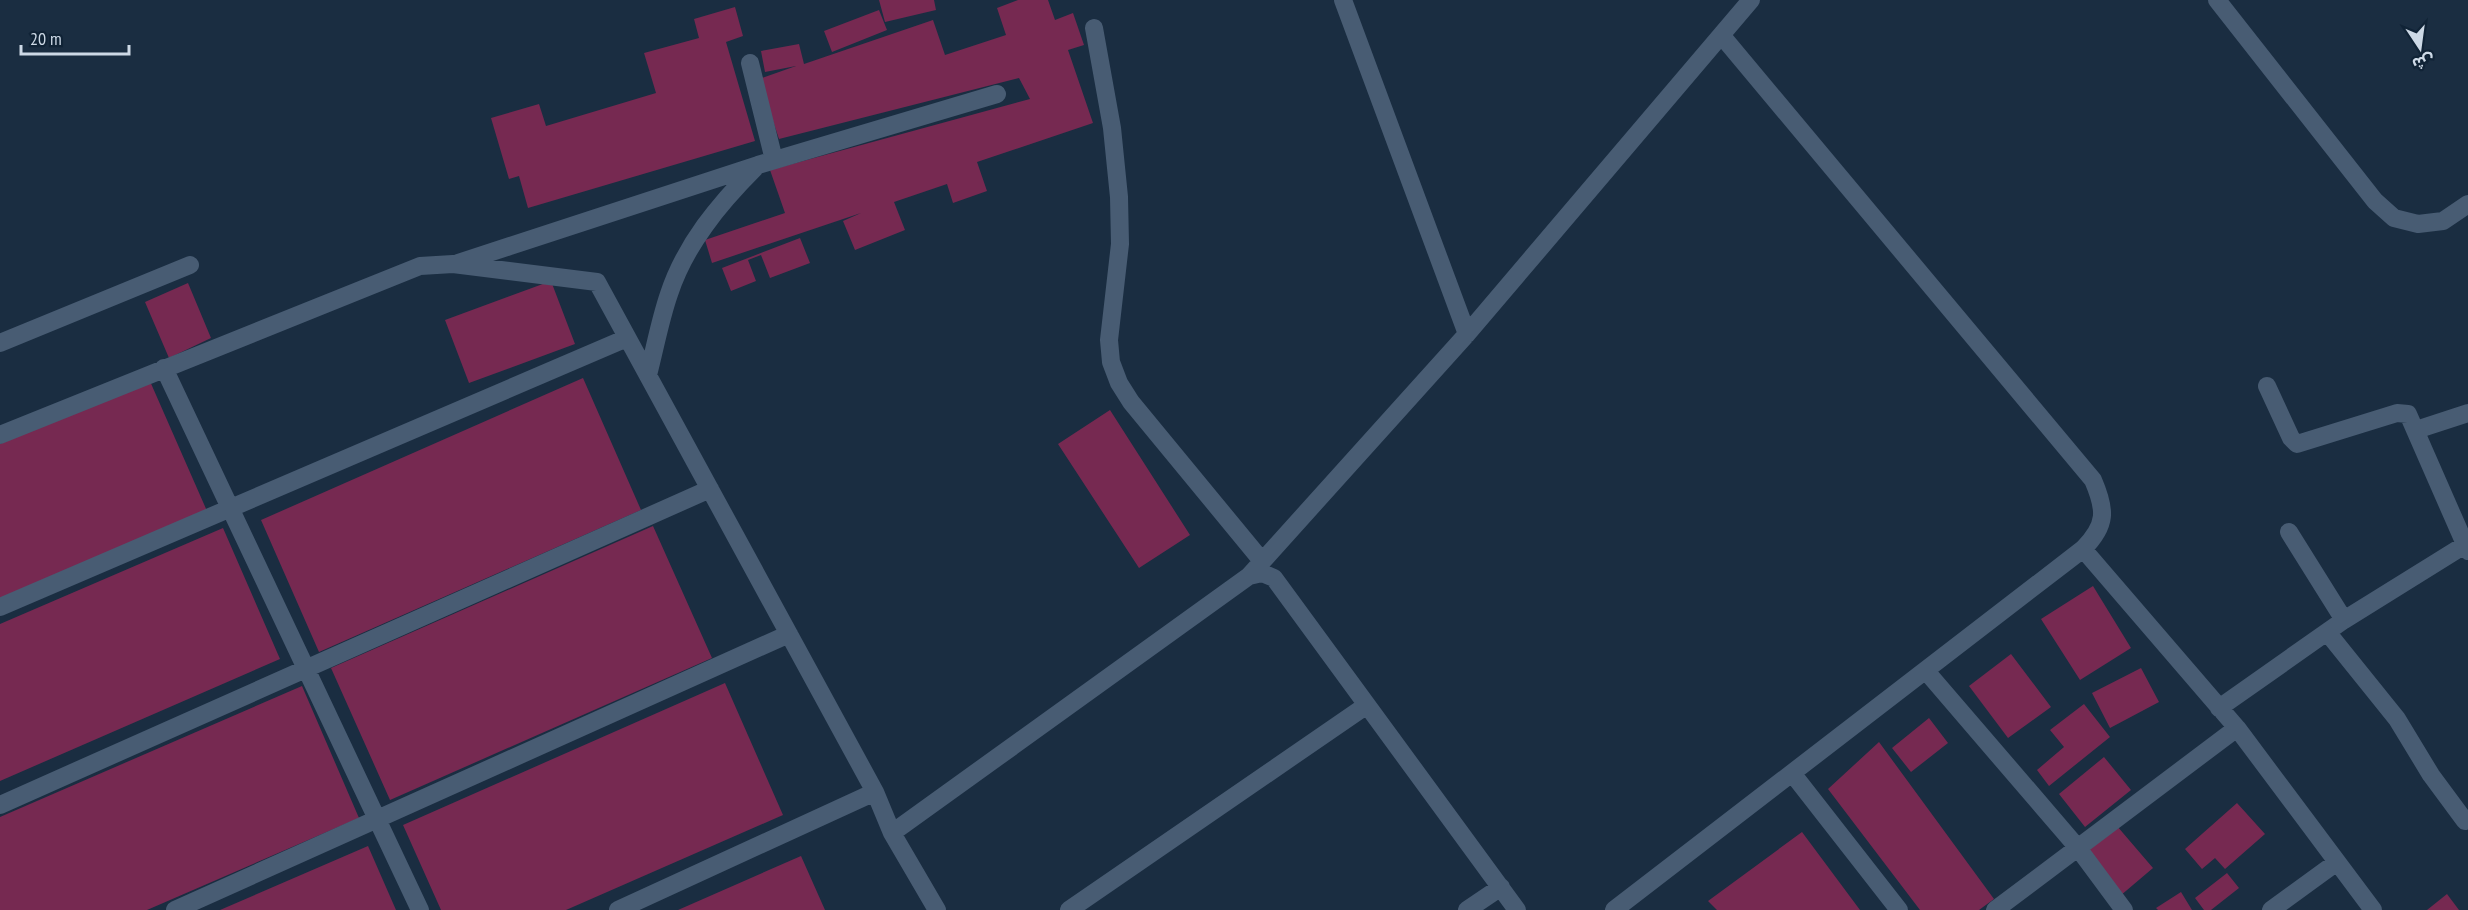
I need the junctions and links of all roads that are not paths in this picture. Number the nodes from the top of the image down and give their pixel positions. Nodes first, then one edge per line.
1 (1343, 0) edge
2 (1751, 0) edge
3 (2217, 0) edge
4 (1094, 28) dead end
5 (1722, 36) junction
6 (750, 63) dead end
7 (997, 94) dead end
8 (766, 163) junction
9 (2468, 204) edge
10 (453, 264) junction
11 (190, 265) dead end
12 (1467, 334) junction
13 (627, 338) junction
14 (0, 343) edge
15 (164, 368) junction
16 (648, 375) junction
17 (2267, 386) dead end
18 (2468, 413) edge
19 (2416, 430) junction
20 (0, 435) edge
21 (710, 489) junction
22 (231, 509) junction
23 (2289, 532) dead end
24 (2467, 546) edge
25 (2084, 549) junction
26 (1262, 561) junction
27 (1249, 576) junction
28 (0, 607) edge
29 (2344, 620) junction
30 (2327, 632) junction
31 (789, 634) junction
32 (307, 669) junction
33 (1926, 671) junction
34 (1367, 705) junction
35 (2219, 708) junction
36 (2237, 728) junction
37 (1792, 773) junction
38 (875, 792) junction
39 (0, 805) edge
40 (2468, 819) edge
41 (378, 820) junction
42 (892, 833) junction
43 (2078, 848) junction
44 (2337, 862) junction
45 (1501, 887) junction
46 (175, 910) edge
47 (420, 910) edge
48 (618, 910) edge
49 (937, 910) edge
50 (1069, 910) edge
51 (1467, 910) edge
52 (1518, 910) edge
53 (1614, 910) edge
54 (1899, 910) edge
55 (1995, 910) edge
56 (2124, 910) edge
57 (2271, 910) edge
58 (2373, 910) edge

1 - 12 street
2 - 5 street
3 - 9 street
4 - 26 street
5 - 12 street
5 - 25 street
6 - 8 street
7 - 8 street
8 - 10 street
8 - 16 street
10 - 13 street
10 - 15 street
11 - 14 street
12 - 26 street
13 - 16 street
13 - 22 street
15 - 20 street
15 - 22 street
16 - 21 street
17 - 19 street
18 - 19 street
19 - 24 street
21 - 31 street
21 - 32 street
22 - 28 street
22 - 32 street
23 - 29 street
24 - 29 street
25 - 33 street
25 - 35 street
26 - 27 street
27 - 34 street
27 - 42 street
29 - 30 street
30 - 35 street
30 - 40 street
31 - 38 street
31 - 41 street
32 - 39 street
32 - 41 street
33 - 37 street
33 - 43 street
34 - 45 street
34 - 50 street
35 - 36 street
36 - 43 street
36 - 44 street
37 - 53 street
37 - 54 street
38 - 42 street
38 - 48 street
41 - 46 street
41 - 47 street
42 - 49 street
43 - 55 street
43 - 56 street
44 - 57 street
44 - 58 street
45 - 51 street
45 - 52 street

